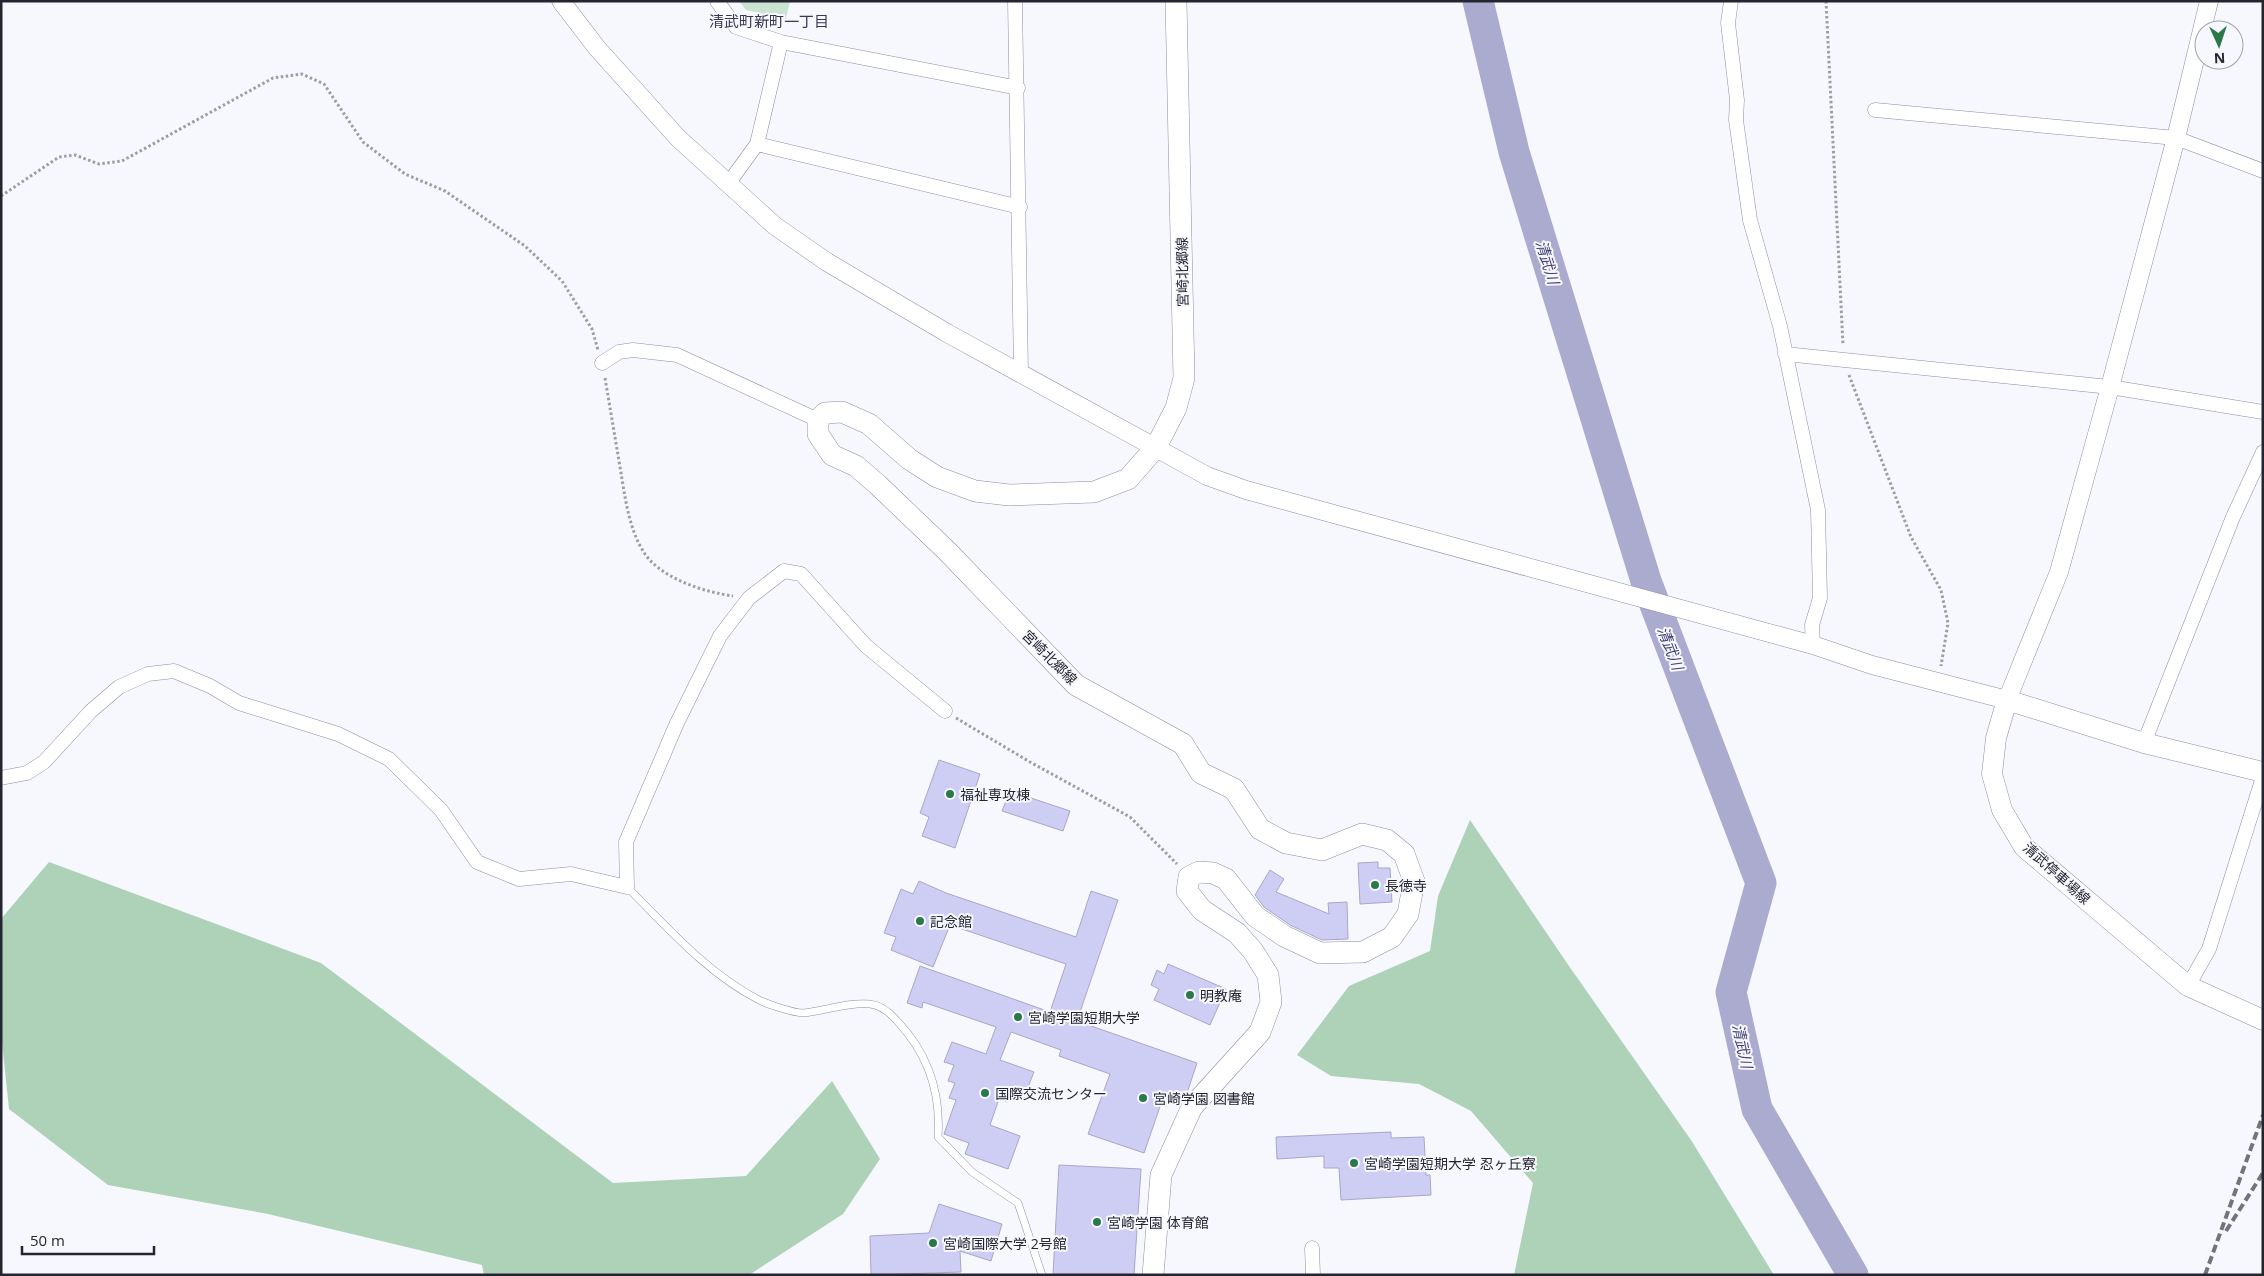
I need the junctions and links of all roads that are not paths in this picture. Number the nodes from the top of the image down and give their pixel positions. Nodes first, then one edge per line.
1 (561, 1) edge
2 (717, 1) edge
3 (1015, 1) edge
4 (1176, 1) edge
5 (1730, 1) edge
6 (2209, 1) edge
7 (781, 42) junction
8 (1018, 88) junction
9 (1875, 110) dead end
10 (2176, 138) junction
11 (757, 144) junction
12 (2263, 171) edge
13 (728, 184) junction
14 (1020, 207) junction
15 (1785, 354) junction
16 (602, 362) road end
17 (1021, 373) junction
18 (2110, 387) junction
19 (2263, 412) edge
20 (818, 420) junction
21 (1156, 447) junction
22 (2263, 452) edge
23 (1813, 645) junction
24 (2007, 700) junction
25 (945, 712) road end
26 (2144, 743) junction
27 (1, 778) edge
28 (2262, 783) edge
29 (627, 887) junction
30 (2188, 986) junction
31 (2263, 1020) edge
32 (1312, 1248) dead end
33 (1042, 1275) edge
34 (1153, 1275) edge
35 (1313, 1275) edge

1 - 13 street
2 - 7 street
3 - 8 street
4 - 21 main road, 宮崎北郷線
5 - 15 street
6 - 10 street
7 - 8 street
7 - 11 street
8 - 14 street
9 - 10 street
10 - 12 street
10 - 18 street
11 - 13 street
11 - 14 street
13 - 17 street
14 - 17 street
15 - 18 street
15 - 23 street
16 - 20 street
17 - 21 street
18 - 19 street
18 - 24 street
20 - 21 main road, 宮崎北郷線
20 - 34 main road, 宮崎北郷線
21 - 23 street
22 - 26 street
23 - 24 street
24 - 26 main road
24 - 30 main road, 清武停車場線
25 - 29 street
26 - 28 main road
27 - 29 street
28 - 30 street
29 - 33 lane
30 - 31 main road, 清武停車場線
32 - 35 street

